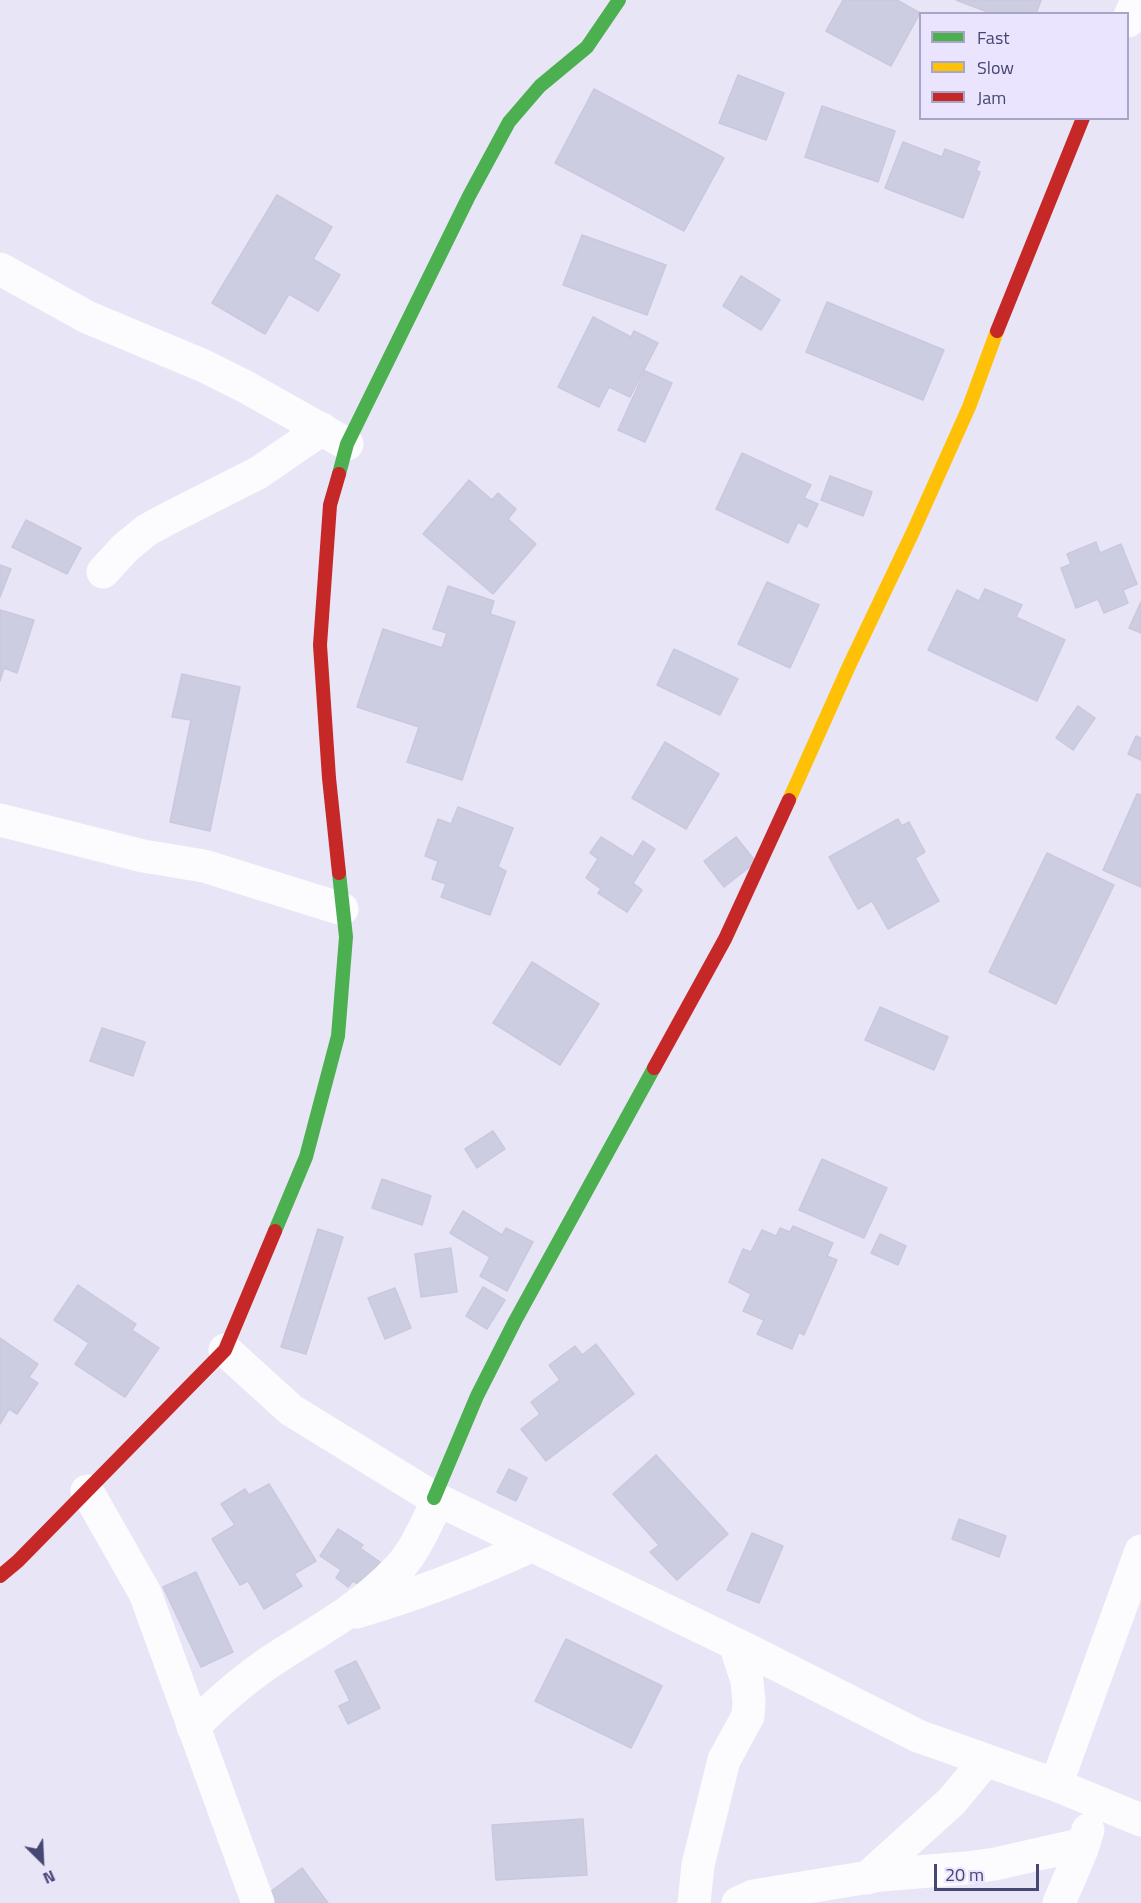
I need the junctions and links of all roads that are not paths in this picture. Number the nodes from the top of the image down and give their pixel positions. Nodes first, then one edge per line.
1 (619, 0) edge
2 (1139, 1) edge
3 (1129, 19) edge
4 (1082, 120) edge
5 (0, 269) edge
6 (334, 436) junction
7 (103, 572) dead end
8 (0, 820) edge
9 (342, 909) junction
10 (225, 1350) junction
11 (87, 1491) junction
12 (436, 1499) junction
13 (531, 1546) junction
14 (1141, 1551) edge
15 (0, 1576) edge
16 (347, 1614) junction
17 (735, 1644) junction
18 (194, 1727) junction
19 (986, 1760) junction
20 (1056, 1785) junction
21 (1096, 1802) junction
22 (1141, 1820) edge
23 (1083, 1844) junction
24 (867, 1878) junction
25 (258, 1903) edge
26 (694, 1903) edge
27 (738, 1903) edge
28 (1059, 1903) edge

1 - 6 street
2 - 3 street
4 - 12 street
5 - 6 street
6 - 7 street
6 - 9 street
8 - 9 street
9 - 10 street
10 - 11 street
10 - 12 street
11 - 15 street
11 - 18 street
12 - 13 street
12 - 16 street
13 - 16 street
13 - 17 street
14 - 20 street
16 - 18 street
17 - 19 street
17 - 26 street
18 - 25 street
19 - 20 street
19 - 24 street
20 - 21 street
21 - 22 street
21 - 23 street
23 - 24 street
23 - 28 street
24 - 27 street

